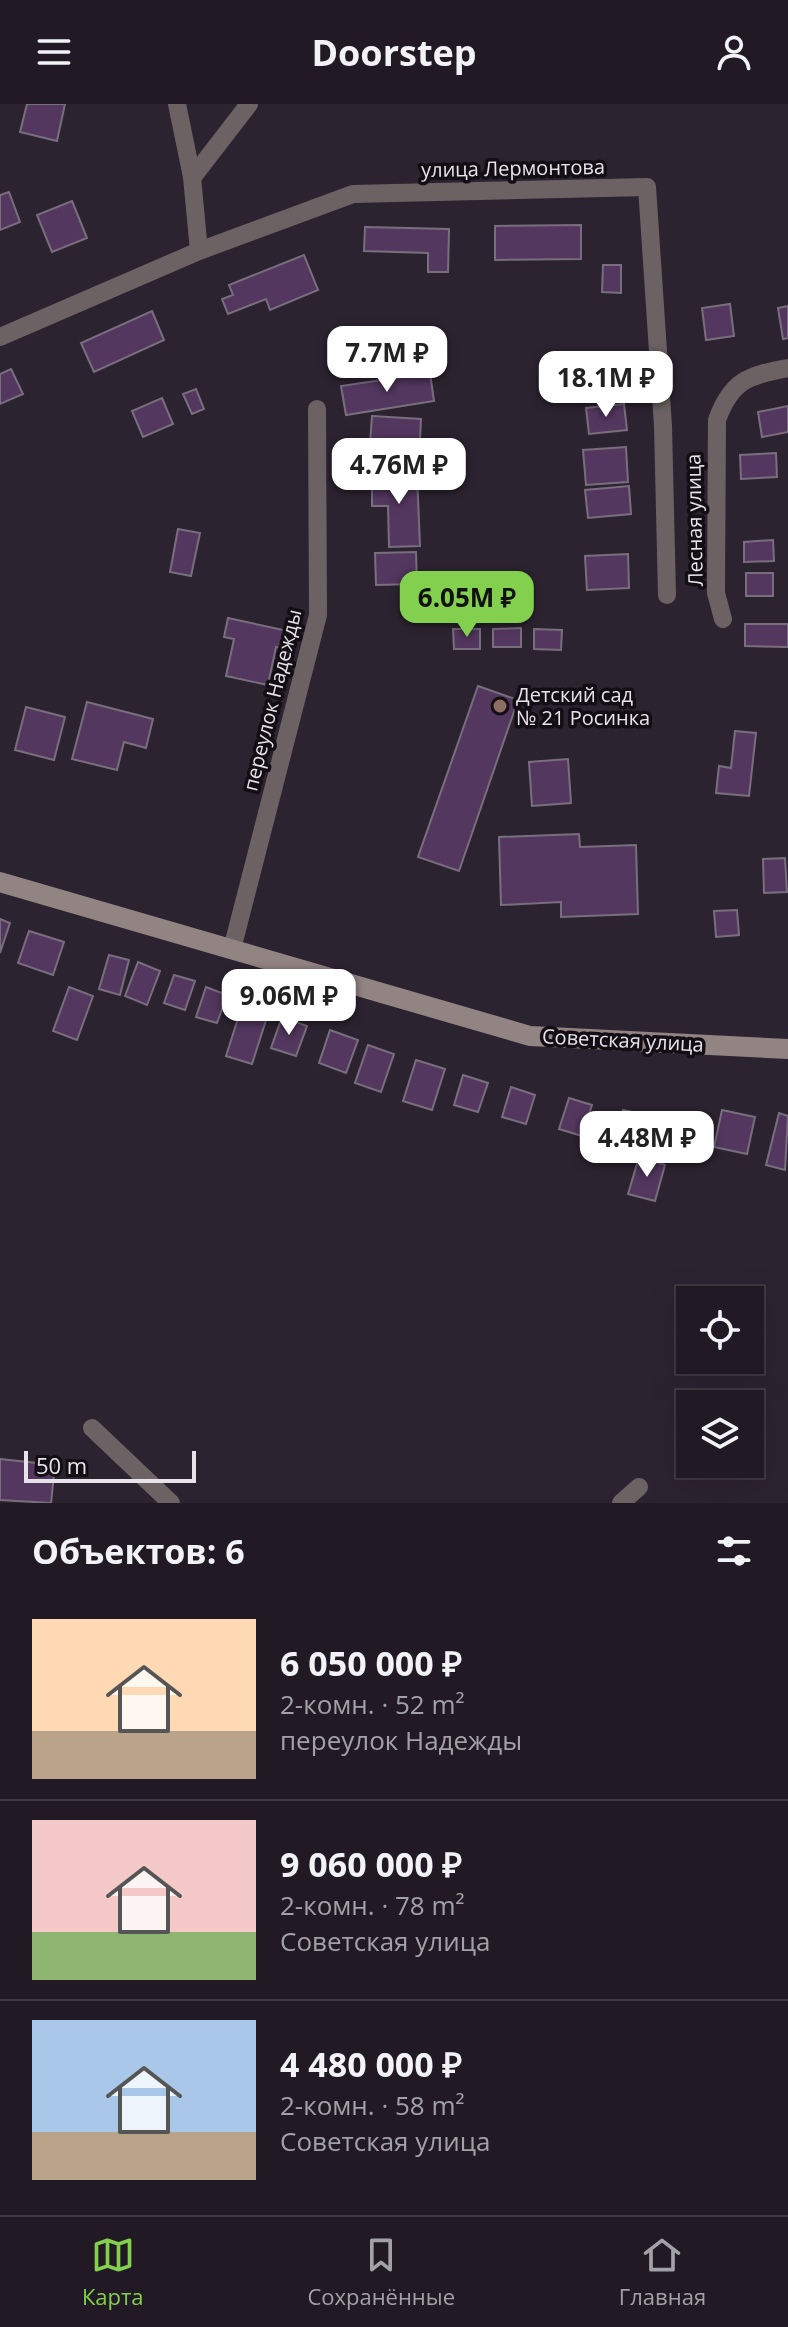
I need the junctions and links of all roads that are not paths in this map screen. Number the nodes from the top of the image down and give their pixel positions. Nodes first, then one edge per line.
1 (177, 104) edge
2 (249, 104) edge
3 (192, 178) junction
4 (199, 251) junction
5 (0, 337) edge
6 (788, 368) edge
7 (317, 409) dead end
8 (667, 595) dead end
9 (723, 619) dead end
10 (0, 882) edge
11 (232, 949) junction
12 (788, 1049) edge
13 (92, 1428) dead end
14 (639, 1487) dead end
15 (171, 1503) edge
16 (621, 1503) edge

1 - 3 street
2 - 3 street
3 - 4 street
4 - 5 street, улица Лермонтова
4 - 8 street, улица Лермонтова
6 - 9 street, Лесная улица
7 - 11 street, переулок Надежды
10 - 11 main road, Советская улица
11 - 12 main road, Советская улица
13 - 15 street
14 - 16 street

